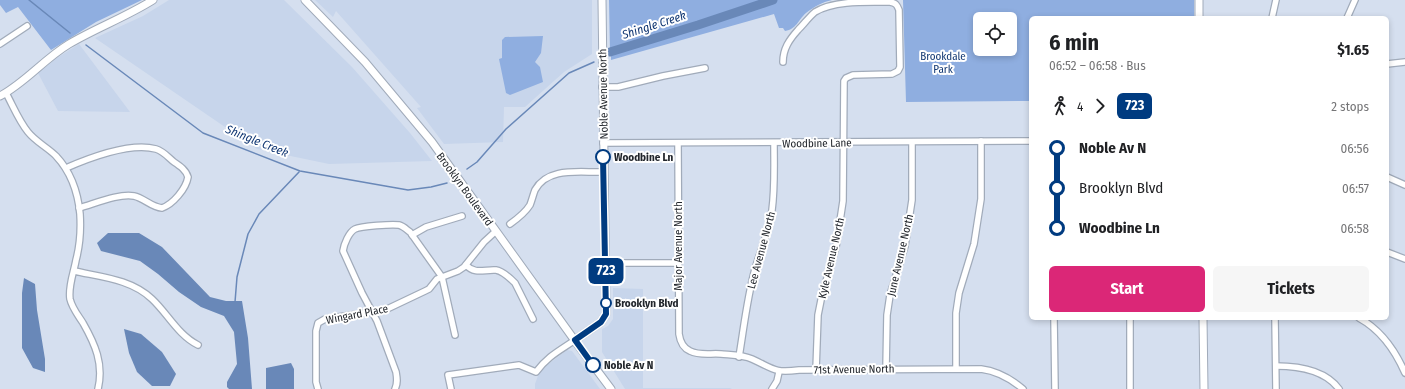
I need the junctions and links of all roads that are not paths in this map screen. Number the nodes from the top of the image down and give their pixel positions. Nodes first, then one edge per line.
1 (153, 0) edge
2 (305, 0) edge
3 (602, 0) edge
4 (1199, 0) edge
5 (1276, 0) edge
6 (1355, 0) edge
7 (1199, 16) edge
8 (1272, 16) edge
9 (1349, 16) edge
10 (27, 26) dead end
11 (0, 44) edge
12 (783, 62) dead end
13 (1405, 62) edge
14 (1389, 64) edge
15 (705, 68) dead end
16 (602, 87) junction
17 (3, 94) edge
18 (981, 141) junction
19 (1029, 141) edge
20 (843, 142) junction
21 (912, 142) junction
22 (678, 143) junction
23 (774, 143) junction
24 (603, 144) junction
25 (66, 168) junction
26 (604, 172) junction
27 (1389, 178) edge
28 (1405, 185) edge
29 (79, 208) junction
30 (462, 216) dead end
31 (510, 224) dead end
32 (496, 231) junction
33 (412, 235) junction
34 (1389, 253) edge
35 (1405, 259) edge
36 (605, 263) junction
37 (678, 263) junction
38 (466, 265) junction
39 (74, 271) junction
40 (442, 277) junction
41 (372, 312) junction
42 (533, 319) dead end
43 (1054, 320) edge
44 (1130, 320) edge
45 (1203, 320) edge
46 (1275, 320) edge
47 (1362, 320) edge
48 (455, 335) dead end
49 (575, 340) junction
50 (198, 345) dead end
51 (684, 347) joint
52 (739, 356) junction
53 (1276, 366) junction
54 (886, 369) junction
55 (956, 369) junction
56 (816, 370) junction
57 (779, 372) junction
58 (1405, 373) edge
59 (98, 389) edge
60 (318, 389) edge
61 (395, 389) edge
62 (451, 389) edge
63 (612, 389) edge
64 (772, 389) edge
65 (1023, 389) edge
66 (1055, 389) edge
67 (1130, 389) edge
68 (1204, 389) edge
69 (1276, 389) edge
70 (1339, 389) edge

1 - 17 street
2 - 32 street, Brooklyn Boulevard
3 - 16 street, Noble Avenue North
4 - 7 street
5 - 8 street
6 - 9 street
10 - 11 street
12 - 20 street, Kyle Avenue North
13 - 14 street
15 - 16 street
16 - 24 street, Noble Avenue North
17 - 25 street
18 - 19 street, Woodbine Lane
18 - 21 street, Woodbine Lane
18 - 55 street
20 - 21 street, Woodbine Lane
20 - 23 street, Woodbine Lane
20 - 56 street, Kyle Avenue North
21 - 54 street, June Avenue North
22 - 23 street, Woodbine Lane
22 - 24 street, Woodbine Lane
22 - 37 street, Major Avenue North
23 - 52 street, Lee Avenue North
24 - 26 street, Noble Avenue North
25 - 29 street
25 - 29 street
26 - 31 street
26 - 36 street, Noble Avenue North
27 - 28 street
29 - 39 street
30 - 33 street
32 - 38 street, Wingard Place
32 - 49 street, Brooklyn Boulevard
33 - 40 street
33 - 41 street
34 - 35 street
36 - 37 street
36 - 49 street, Noble Avenue North
37 - 51 street, Major Avenue North
38 - 40 street, Wingard Place
38 - 42 street
39 - 50 street
39 - 59 street
40 - 41 street, Wingard Place
40 - 48 street
41 - 60 street, Wingard Place
41 - 61 street
43 - 66 street
44 - 67 street
45 - 68 street
46 - 53 street
47 - 58 street
49 - 62 street
49 - 63 street, Brooklyn Boulevard
51 - 52 street, 71st Avenue North
52 - 57 street, 71st Avenue North
53 - 69 street
53 - 70 street
54 - 55 street, 71st Avenue North
54 - 56 street, 71st Avenue North
55 - 65 street, 71st Avenue North
56 - 57 street, 71st Avenue North
57 - 64 street

